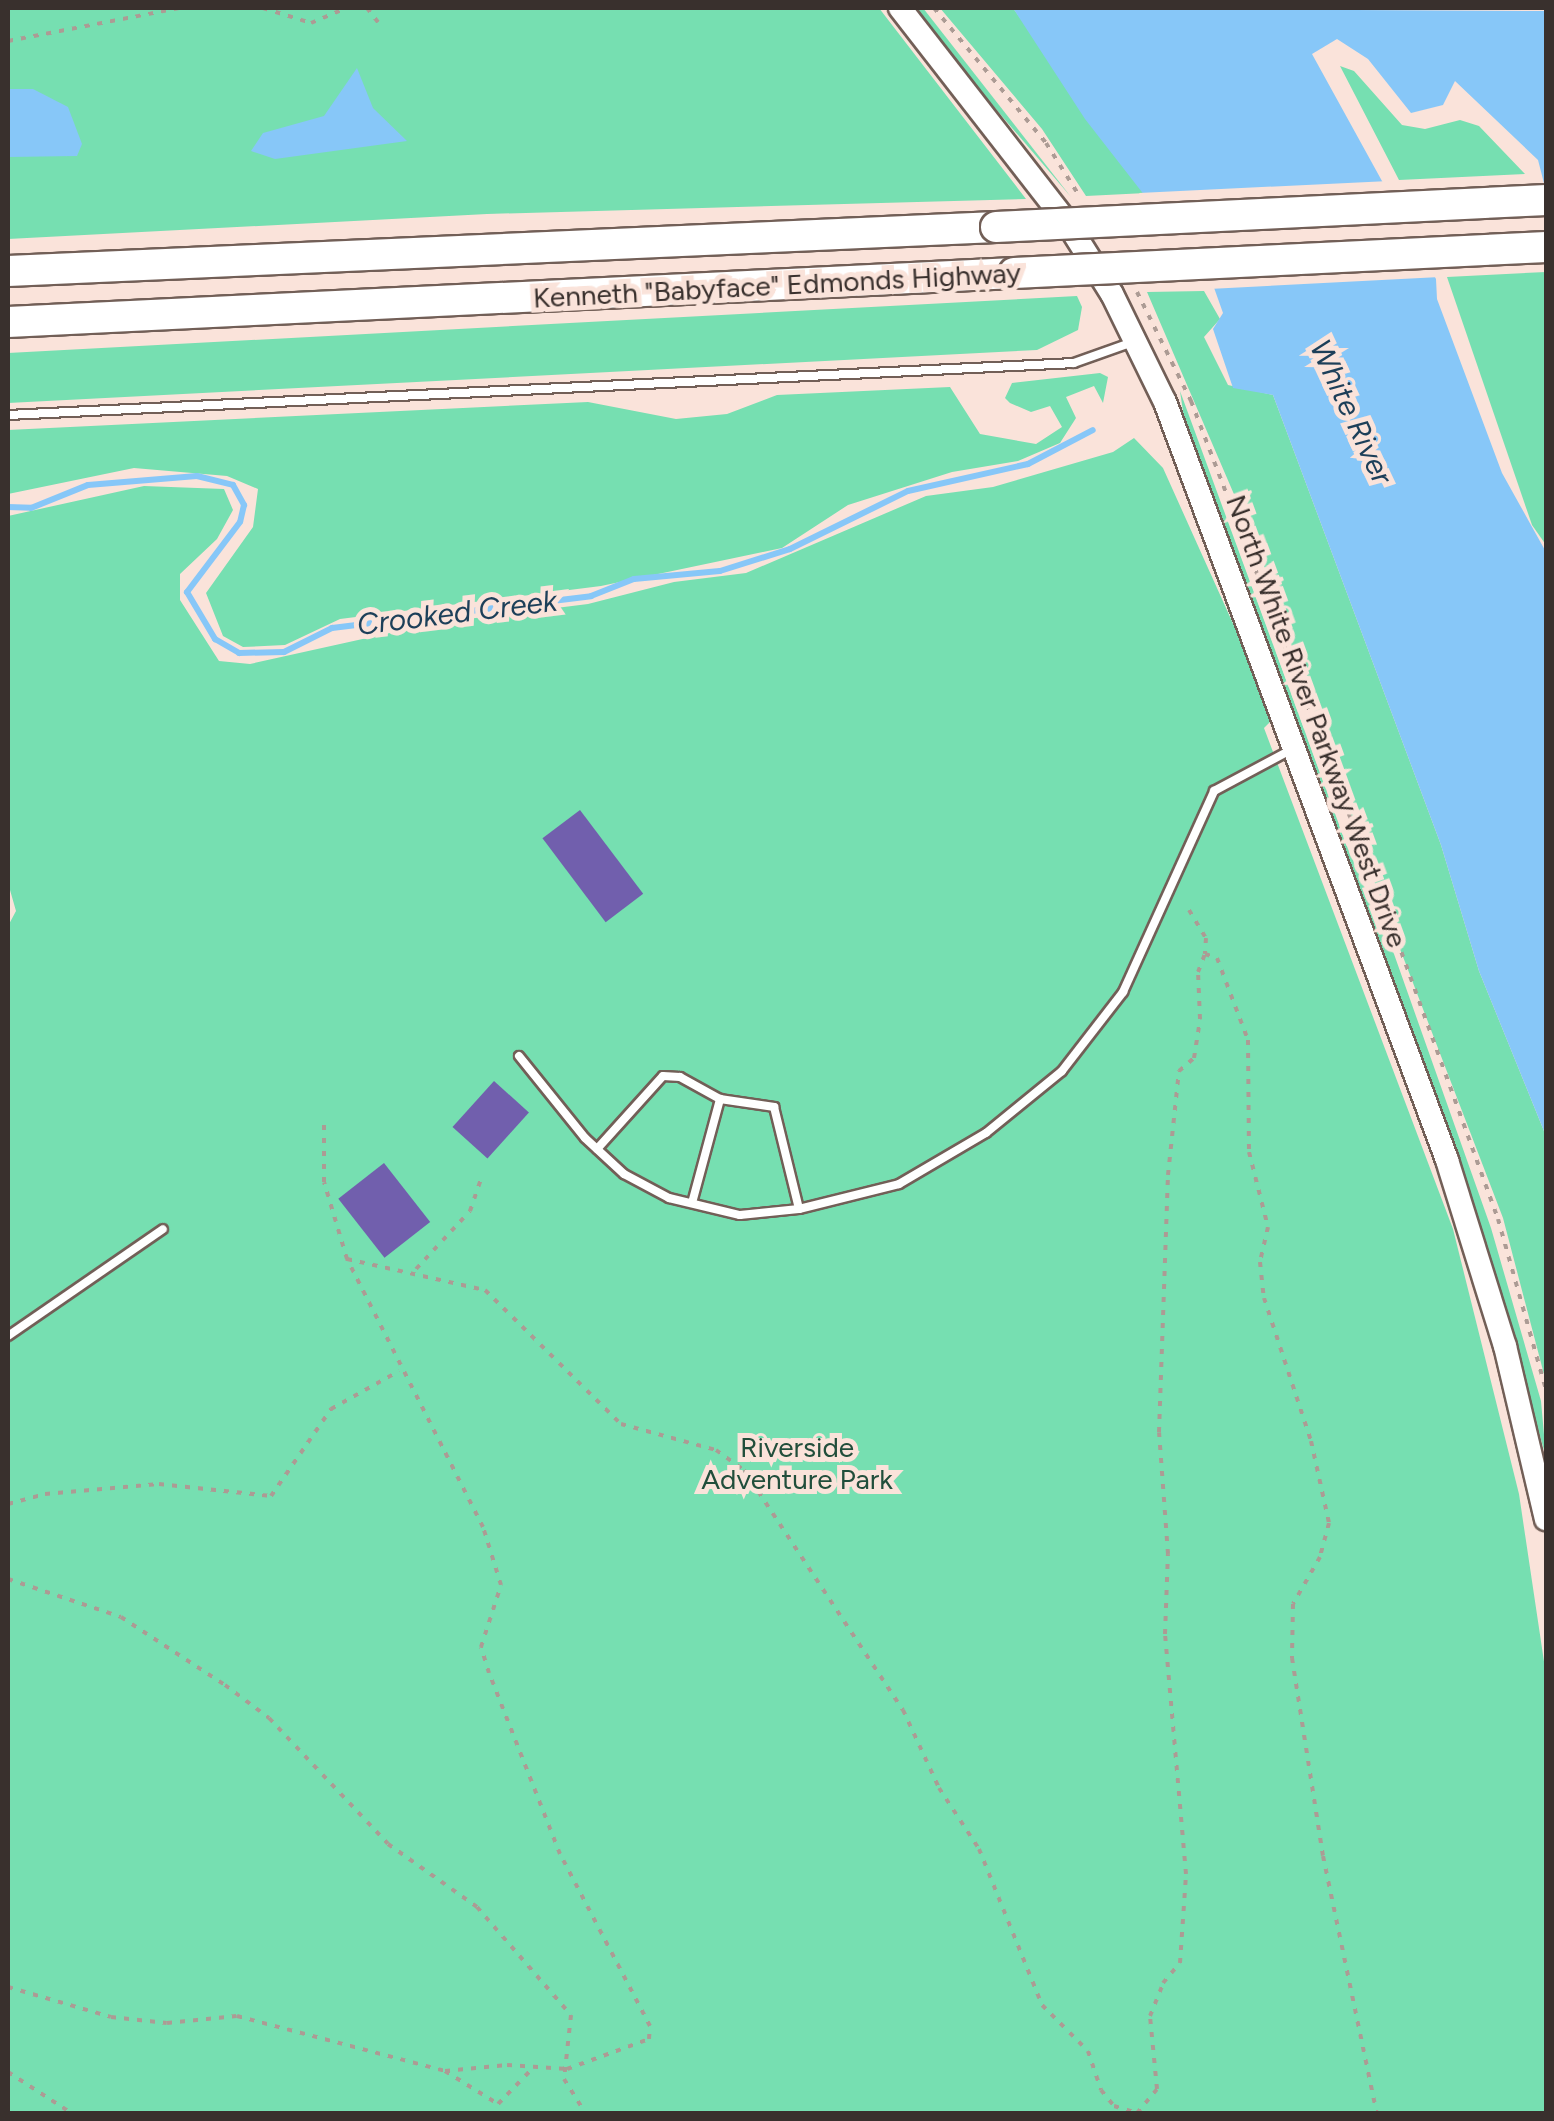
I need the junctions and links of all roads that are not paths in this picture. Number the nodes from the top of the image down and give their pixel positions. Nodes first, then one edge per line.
1 (900, 8) edge
2 (1546, 200) edge
3 (1546, 247) edge
4 (8, 271) edge
5 (8, 322) edge
6 (1137, 341) junction
7 (8, 415) edge
8 (1294, 748) junction
9 (520, 1056) dead end
10 (720, 1099) junction
11 (597, 1149) junction
12 (692, 1203) junction
13 (799, 1209) junction
14 (163, 1228) dead end
15 (8, 1336) edge
16 (1546, 1519) edge

1 - 6 street, North White River Parkway West Drive
2 - 4 highway, Kenneth "Babyface" Edmonds Highway, bridge
3 - 5 highway, Kenneth "Babyface" Edmonds Highway, bridge
6 - 7 lane
6 - 8 street, North White River Parkway West Drive
8 - 13 lane
8 - 16 street, North White River Parkway West Drive
9 - 11 lane
10 - 11 lane
10 - 12 lane
10 - 13 lane
11 - 12 lane
12 - 13 lane
14 - 15 lane

